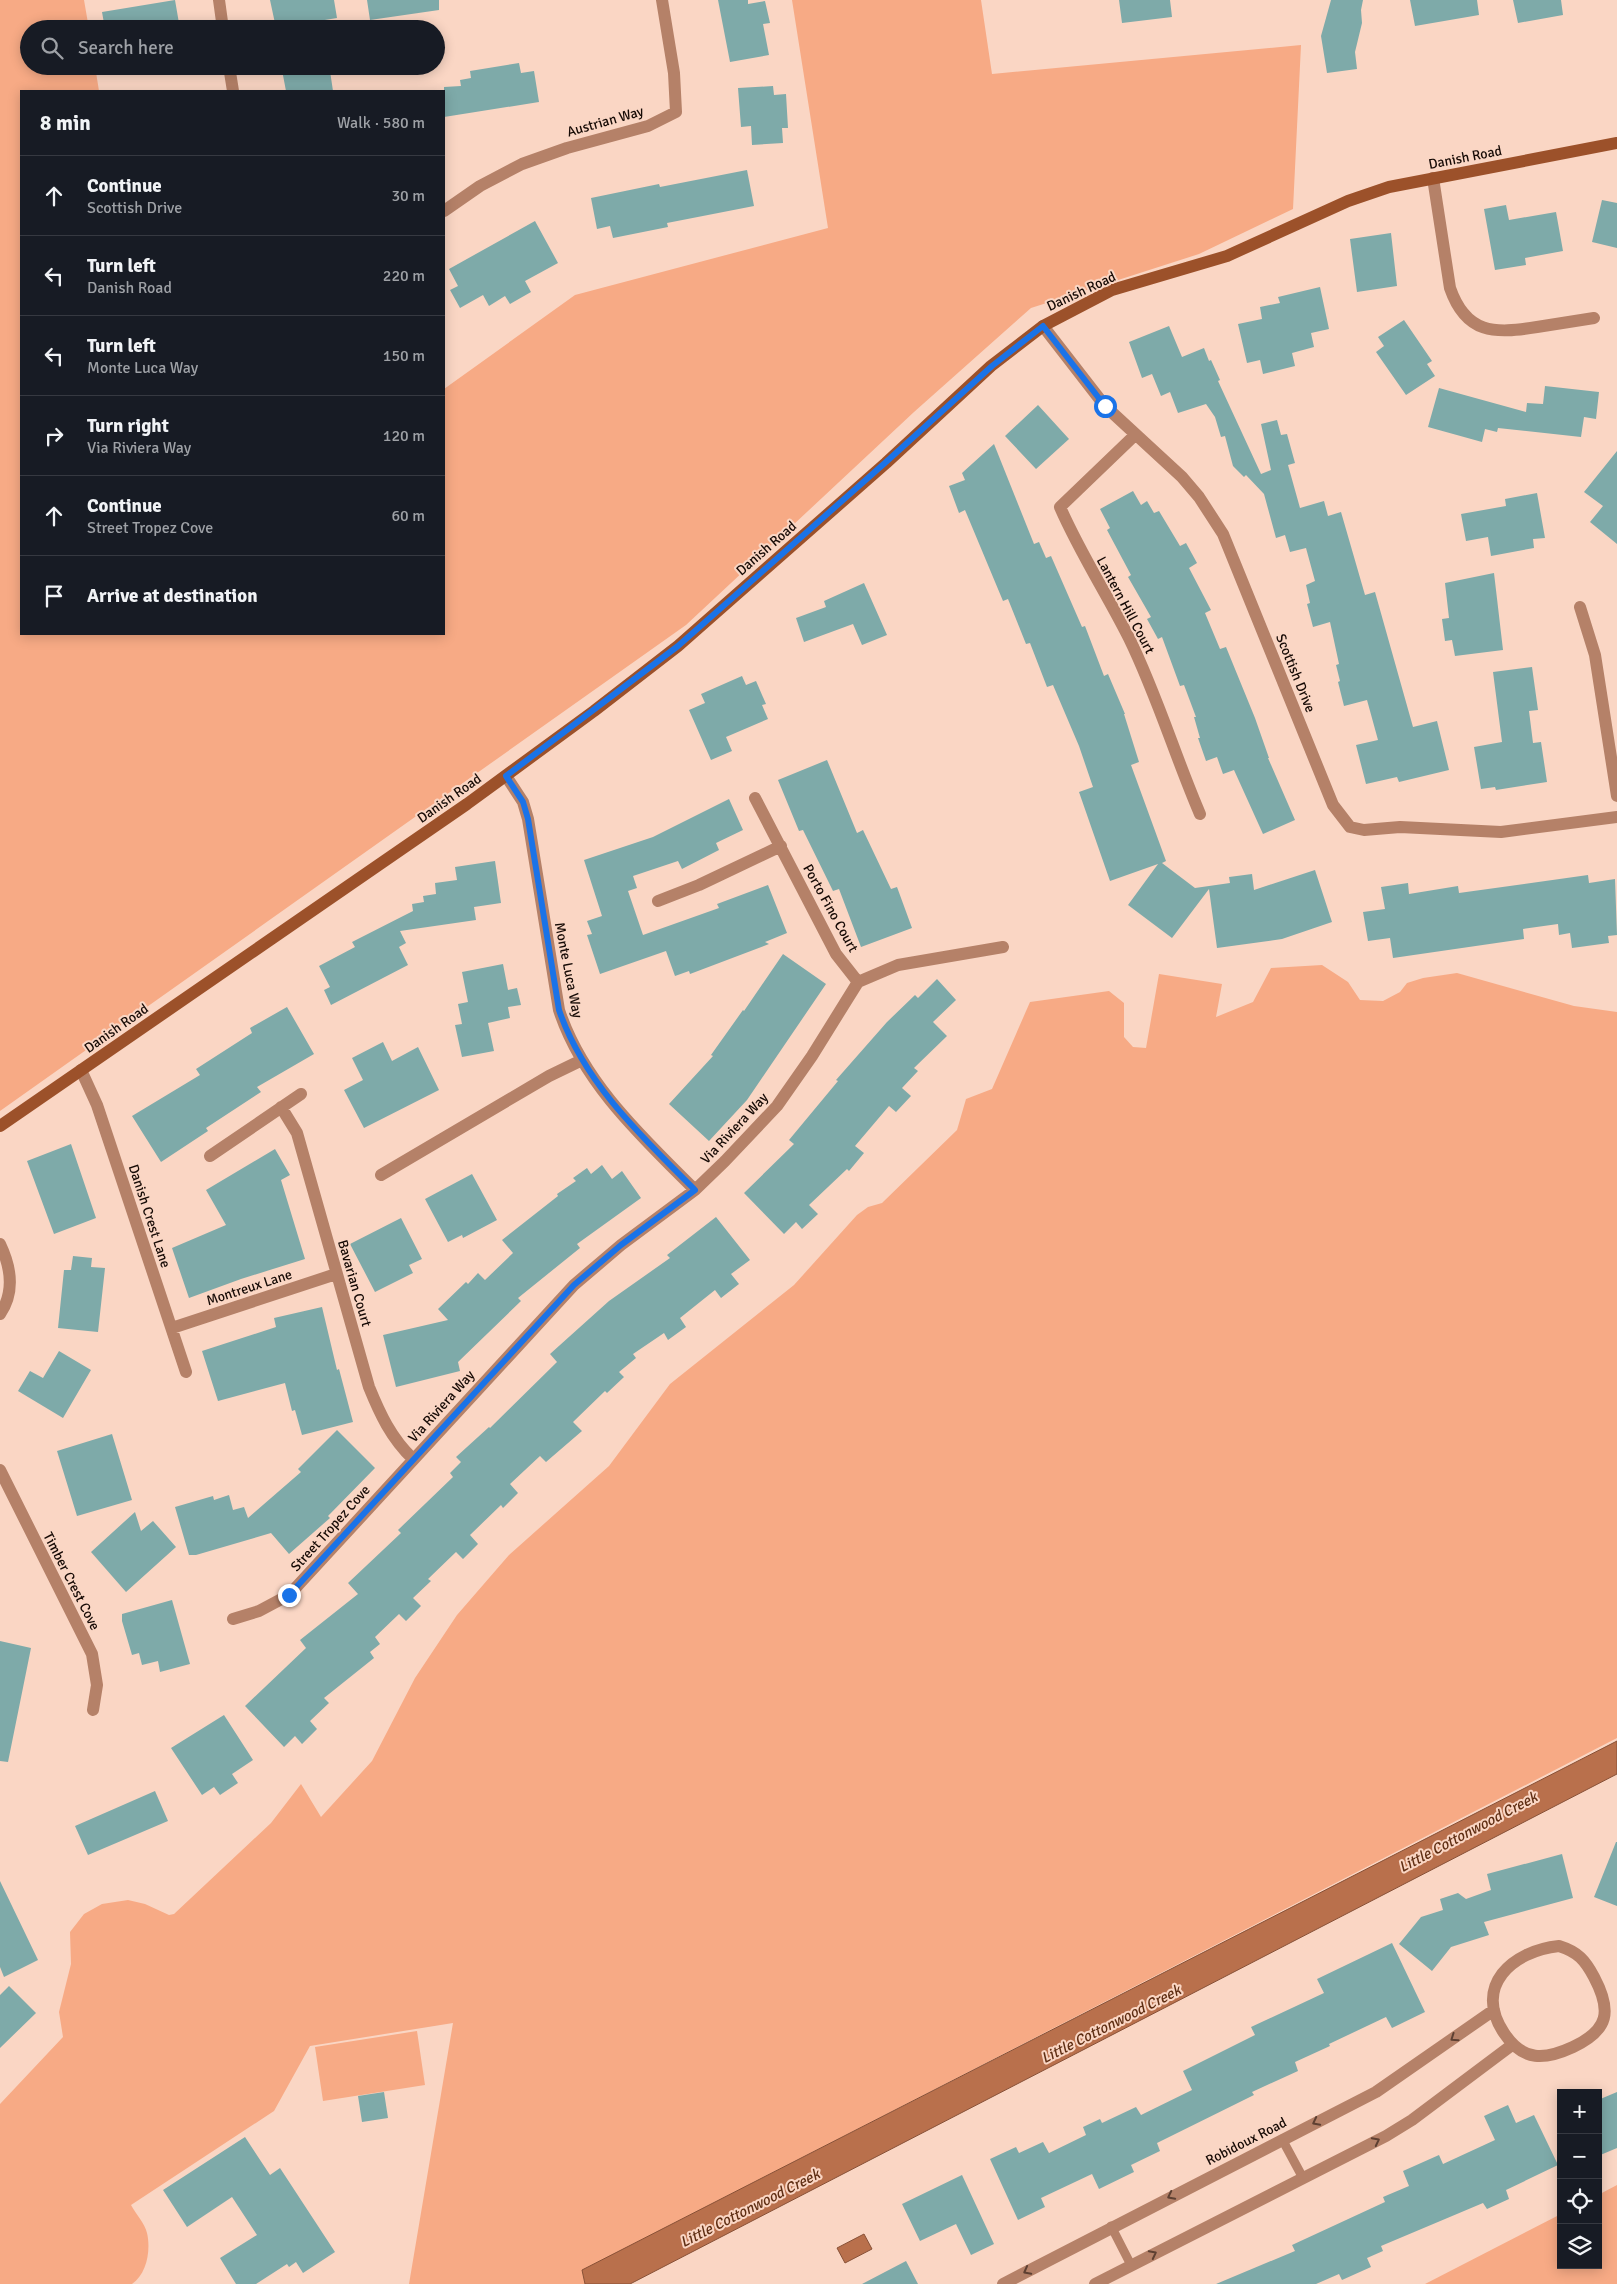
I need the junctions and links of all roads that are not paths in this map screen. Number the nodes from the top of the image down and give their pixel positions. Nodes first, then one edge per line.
1 (219, 0) edge
2 (662, 0) edge
3 (222, 20) edge
4 (230, 75) edge
5 (233, 90) edge
6 (1617, 143) edge
7 (1433, 178) junction
8 (445, 211) edge
9 (1594, 318) dead end
10 (1043, 326) junction
11 (1136, 435) junction
12 (1580, 607) dead end
13 (506, 776) junction
14 (1617, 796) edge
15 (756, 798) dead end
16 (1200, 814) dead end
17 (1617, 817) edge
18 (781, 846) junction
19 (658, 901) dead end
20 (1003, 947) dead end
21 (858, 982) junction
22 (582, 1060) junction
23 (81, 1070) junction
24 (301, 1094) dead end
25 (281, 1107) junction
26 (0, 1126) edge
27 (210, 1156) dead end
28 (381, 1175) dead end
29 (695, 1190) junction
30 (0, 1244) edge
31 (336, 1274) junction
32 (0, 1314) edge
33 (172, 1328) junction
34 (186, 1372) dead end
35 (413, 1459) junction
36 (0, 1470) edge
37 (234, 1619) dead end
38 (93, 1710) dead end
39 (1494, 2010) junction
40 (1512, 2045) junction
41 (1282, 2139) junction
42 (1303, 2178) junction
43 (1112, 2226) junction
44 (1131, 2265) junction
45 (1003, 2284) edge
46 (1095, 2284) edge

1 - 3 street
2 - 8 street, Austrian Way
4 - 5 street
6 - 7 street, Danish Road
7 - 9 street
7 - 10 street, Danish Road
10 - 11 street, Scottish Drive
10 - 13 street, Danish Road
11 - 16 street, Lantern Hill Court
11 - 17 street, Scottish Drive
12 - 14 street
13 - 22 street, Monte Luca Way
13 - 23 street, Danish Road
15 - 18 street, Porto Fino Court
18 - 19 street
18 - 21 street, Porto Fino Court
20 - 21 street
21 - 29 street, Via Riviera Way
22 - 28 street
22 - 29 street, Monte Luca Way
23 - 26 street, Danish Road
23 - 33 street, Danish Crest Lane
24 - 25 street
25 - 27 street
25 - 31 street, Bavarian Court
29 - 35 street, Via Riviera Way
30 - 32 street
31 - 33 street, Montreux Lane
31 - 35 street, Bavarian Court
33 - 34 street, Danish Crest Lane
35 - 37 street, Street Tropez Cove
36 - 38 street, Timber Crest Cove
39 - 40 street
39 - 40 street
39 -> 41 street, Robidoux Road
42 -> 40 street
41 - 42 lane
41 -> 43 street, Robidoux Road
44 -> 42 street
43 - 44 lane
43 -> 45 street, Robidoux Road
44 - 46 street

